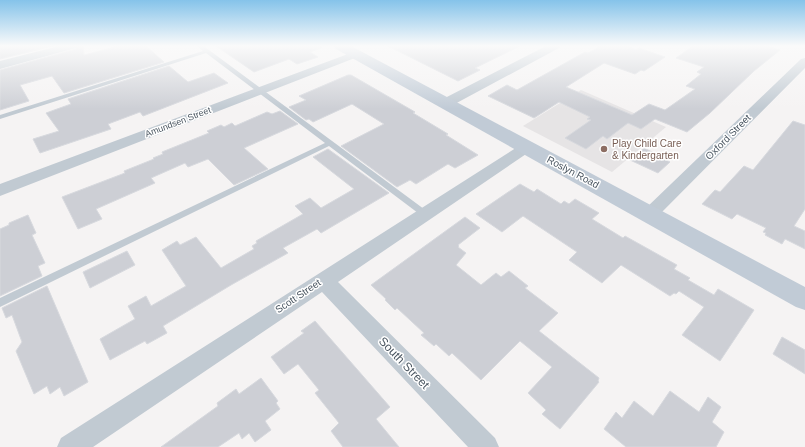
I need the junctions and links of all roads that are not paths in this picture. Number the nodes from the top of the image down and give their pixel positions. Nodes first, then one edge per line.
1 (157, 67) edge
2 (228, 67) edge
3 (312, 67) edge
4 (379, 67) edge
5 (515, 67) edge
6 (799, 67) edge
7 (260, 91) junction
8 (446, 103) junction
9 (0, 117) edge
10 (330, 143) junction
11 (527, 147) junction
12 (0, 190) edge
13 (651, 213) junction
14 (425, 214) junction
15 (323, 280) junction
16 (805, 299) edge
17 (0, 303) edge
18 (70, 447) edge
19 (486, 447) edge

1 - 9 lane
2 - 7 lane
3 - 7 street, Amundsen Street
4 - 8 street, Roslyn Road
5 - 8 street
6 - 13 street, Oxford Street
7 - 10 lane
7 - 12 street, Amundsen Street
8 - 11 street, Roslyn Road
10 - 14 lane
10 - 17 lane
11 - 13 street, Roslyn Road
11 - 14 street, Scott Street
13 - 16 street, Roslyn Road
14 - 15 street, Scott Street
15 - 18 street, Scott Street
15 - 19 street, South Street

